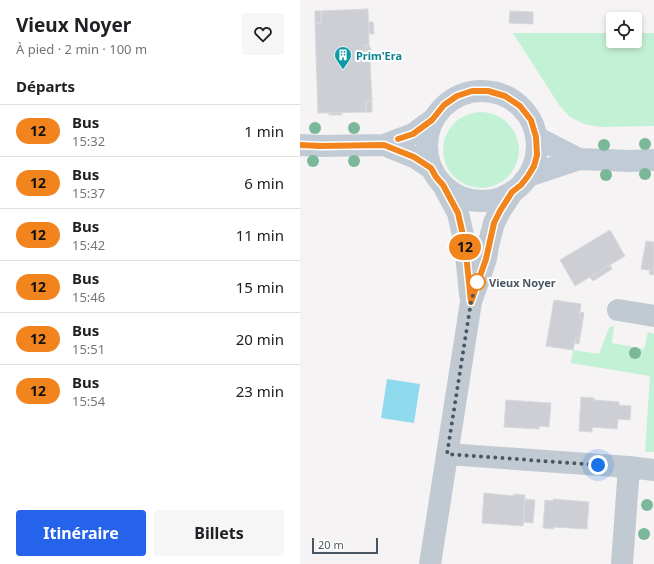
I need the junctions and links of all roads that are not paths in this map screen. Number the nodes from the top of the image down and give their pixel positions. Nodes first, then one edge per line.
1 (432, 120) junction
2 (536, 137) junction
3 (300, 145) edge
4 (384, 145) junction
5 (580, 159) junction
6 (654, 160) edge
7 (431, 168) junction
8 (528, 176) junction
9 (443, 185) junction
10 (512, 192) junction
11 (471, 302) junction
12 (618, 310) dead end
13 (654, 316) edge
14 (447, 454) junction
15 (629, 467) junction
16 (654, 470) edge
17 (430, 564) edge
18 (622, 564) edge

1 - 2 main road
1 - 4 main road
1 - 7 main road
2 - 5 main road
2 - 8 main road
3 - 4 main road
4 - 7 main road
5 - 6 main road
5 - 8 main road
7 - 9 main road
8 - 10 main road
9 - 10 main road
9 - 11 street
10 - 11 street
11 - 14 street
12 - 13 street
14 - 15 street
14 - 17 street
15 - 16 street
15 - 18 street

